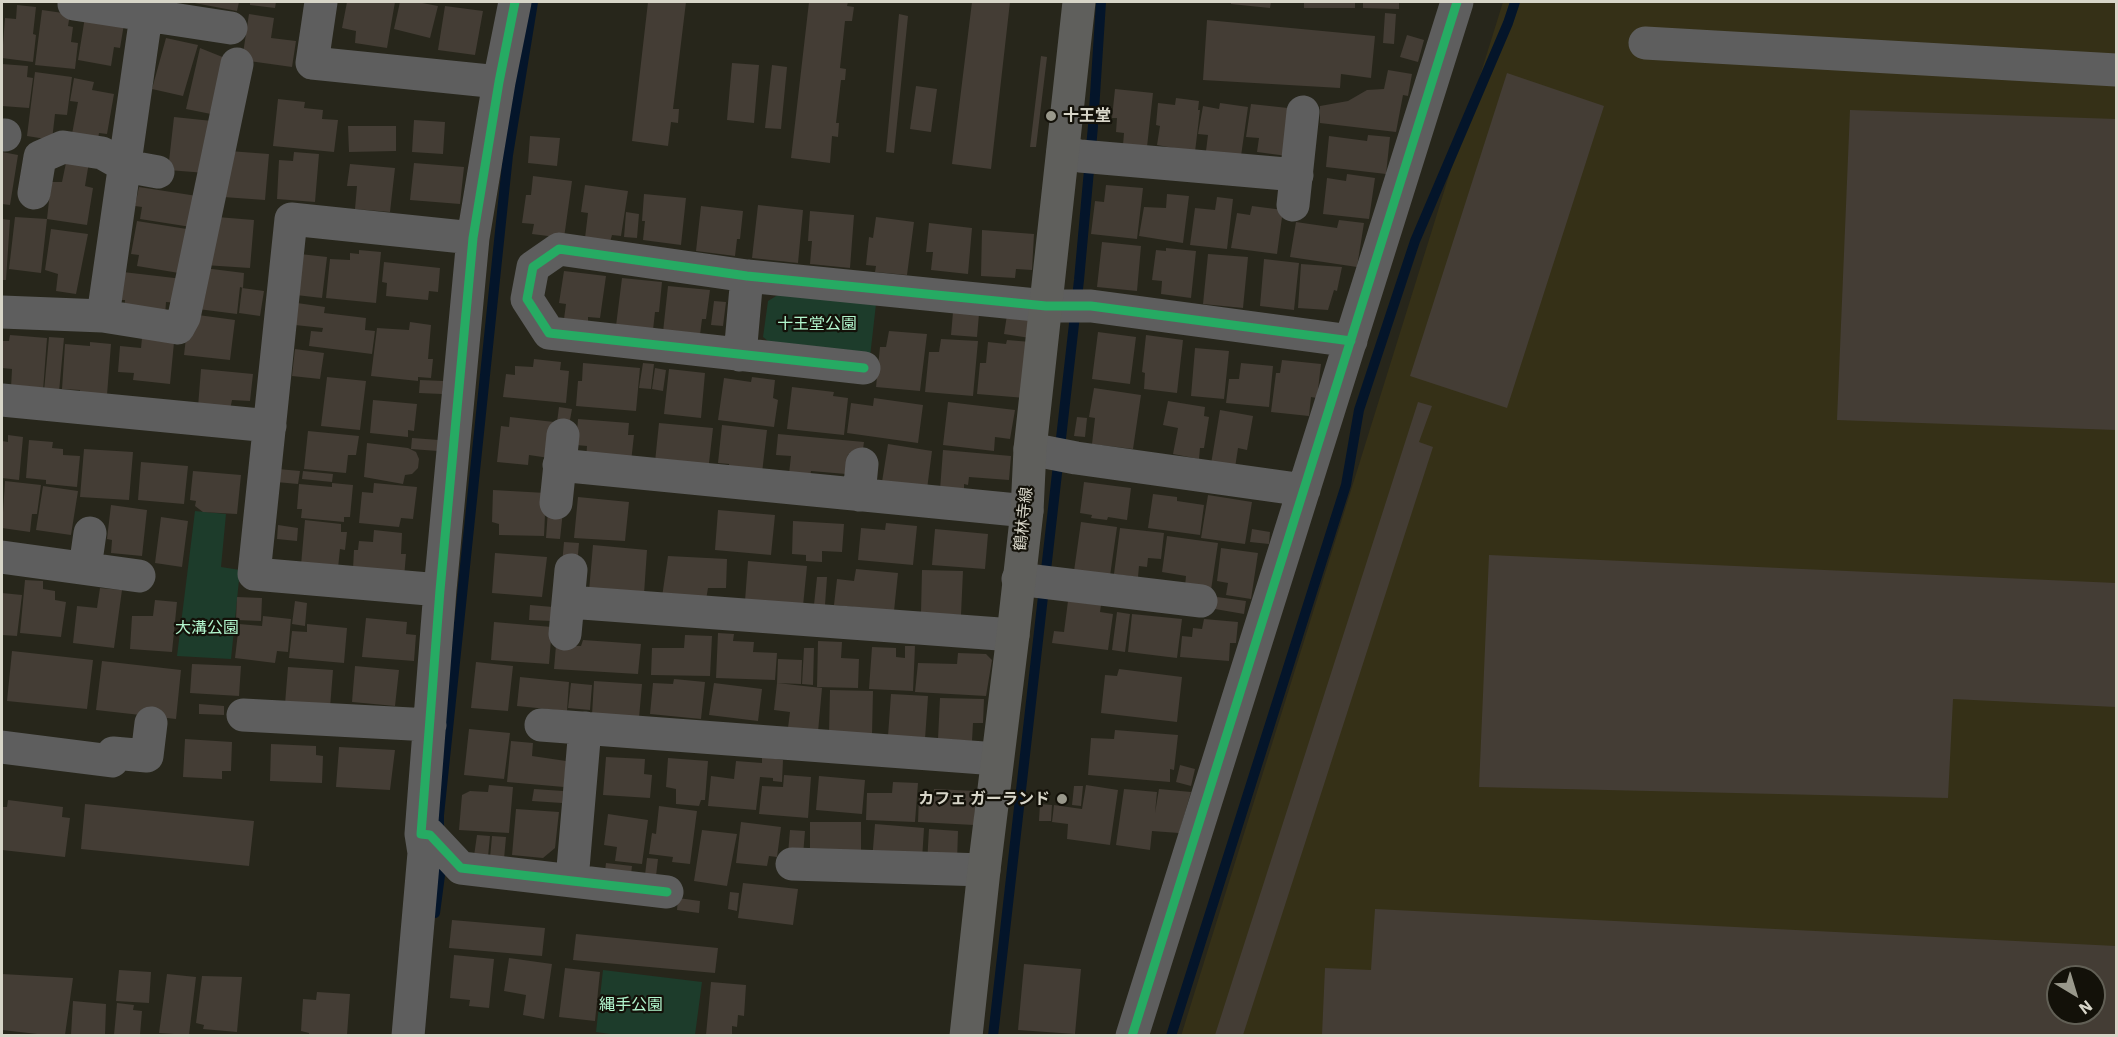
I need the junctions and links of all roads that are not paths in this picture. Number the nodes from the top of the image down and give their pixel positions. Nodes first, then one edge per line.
1 (321, 2) edge
2 (515, 2) edge
3 (1079, 2) edge
4 (1457, 2) edge
5 (74, 4) dead end
6 (147, 8) edge
7 (231, 28) dead end
8 (1645, 43) dead end
9 (237, 64) dead end
10 (2116, 70) edge
11 (499, 82) junction
12 (1303, 112) dead end
13 (1082, 156) junction
14 (125, 166) junction
15 (158, 172) dead end
16 (33, 193) dead end
17 (473, 238) junction
18 (747, 276) junction
19 (1067, 306) junction
20 (2, 312) edge
21 (103, 316) junction
22 (1351, 341) junction
23 (740, 355) junction
24 (864, 368) dead end
25 (2, 400) edge
26 (270, 426) junction
27 (1053, 453) junction
28 (1304, 490) junction
29 (556, 503) dead end
30 (1026, 511) junction
31 (90, 533) dead end
32 (2, 557) edge
33 (85, 568) junction
34 (571, 570) dead end
35 (139, 576) dead end
36 (1037, 582) junction
37 (440, 590) junction
38 (1201, 601) dead end
39 (1013, 635) junction
40 (243, 714) dead end
41 (151, 723) dead end
42 (430, 725) junction
43 (541, 725) dead end
44 (585, 728) junction
45 (2, 747) edge
46 (997, 759) junction
47 (434, 842) junction
48 (792, 864) dead end
49 (984, 870) junction
50 (572, 880) junction
51 (667, 892) dead end
52 (408, 1035) edge
53 (966, 1035) edge
54 (1132, 1035) edge

1 - 11 street
2 - 11 street
3 - 13 main road, 鶴林寺線
4 - 22 street
5 - 6 street
6 - 7 street
6 - 14 street
8 - 10 street
9 - 21 street
11 - 17 street
12 - 13 street
13 - 19 main road, 鶴林寺線
14 - 15 street
14 - 16 street
14 - 21 street
17 - 26 street
17 - 37 street
18 - 19 street
18 - 23 street
18 - 23 street
19 - 22 street
19 - 27 main road, 鶴林寺線
20 - 21 street
22 - 28 street
23 - 24 street
25 - 26 street
26 - 37 street
27 - 28 street
27 - 30 main road, 鶴林寺線
28 - 54 street
29 - 30 street
30 - 36 main road, 鶴林寺線
31 - 33 street
32 - 33 street
33 - 35 street
34 - 39 street
36 - 38 street
36 - 39 main road, 鶴林寺線
37 - 42 street
39 - 46 main road, 鶴林寺線
40 - 42 street
41 - 45 street
42 - 47 street
43 - 44 street
44 - 46 street
44 - 50 street
46 - 49 main road, 鶴林寺線
47 - 50 street
47 - 52 street
48 - 49 street
49 - 53 main road, 鶴林寺線
50 - 51 street

